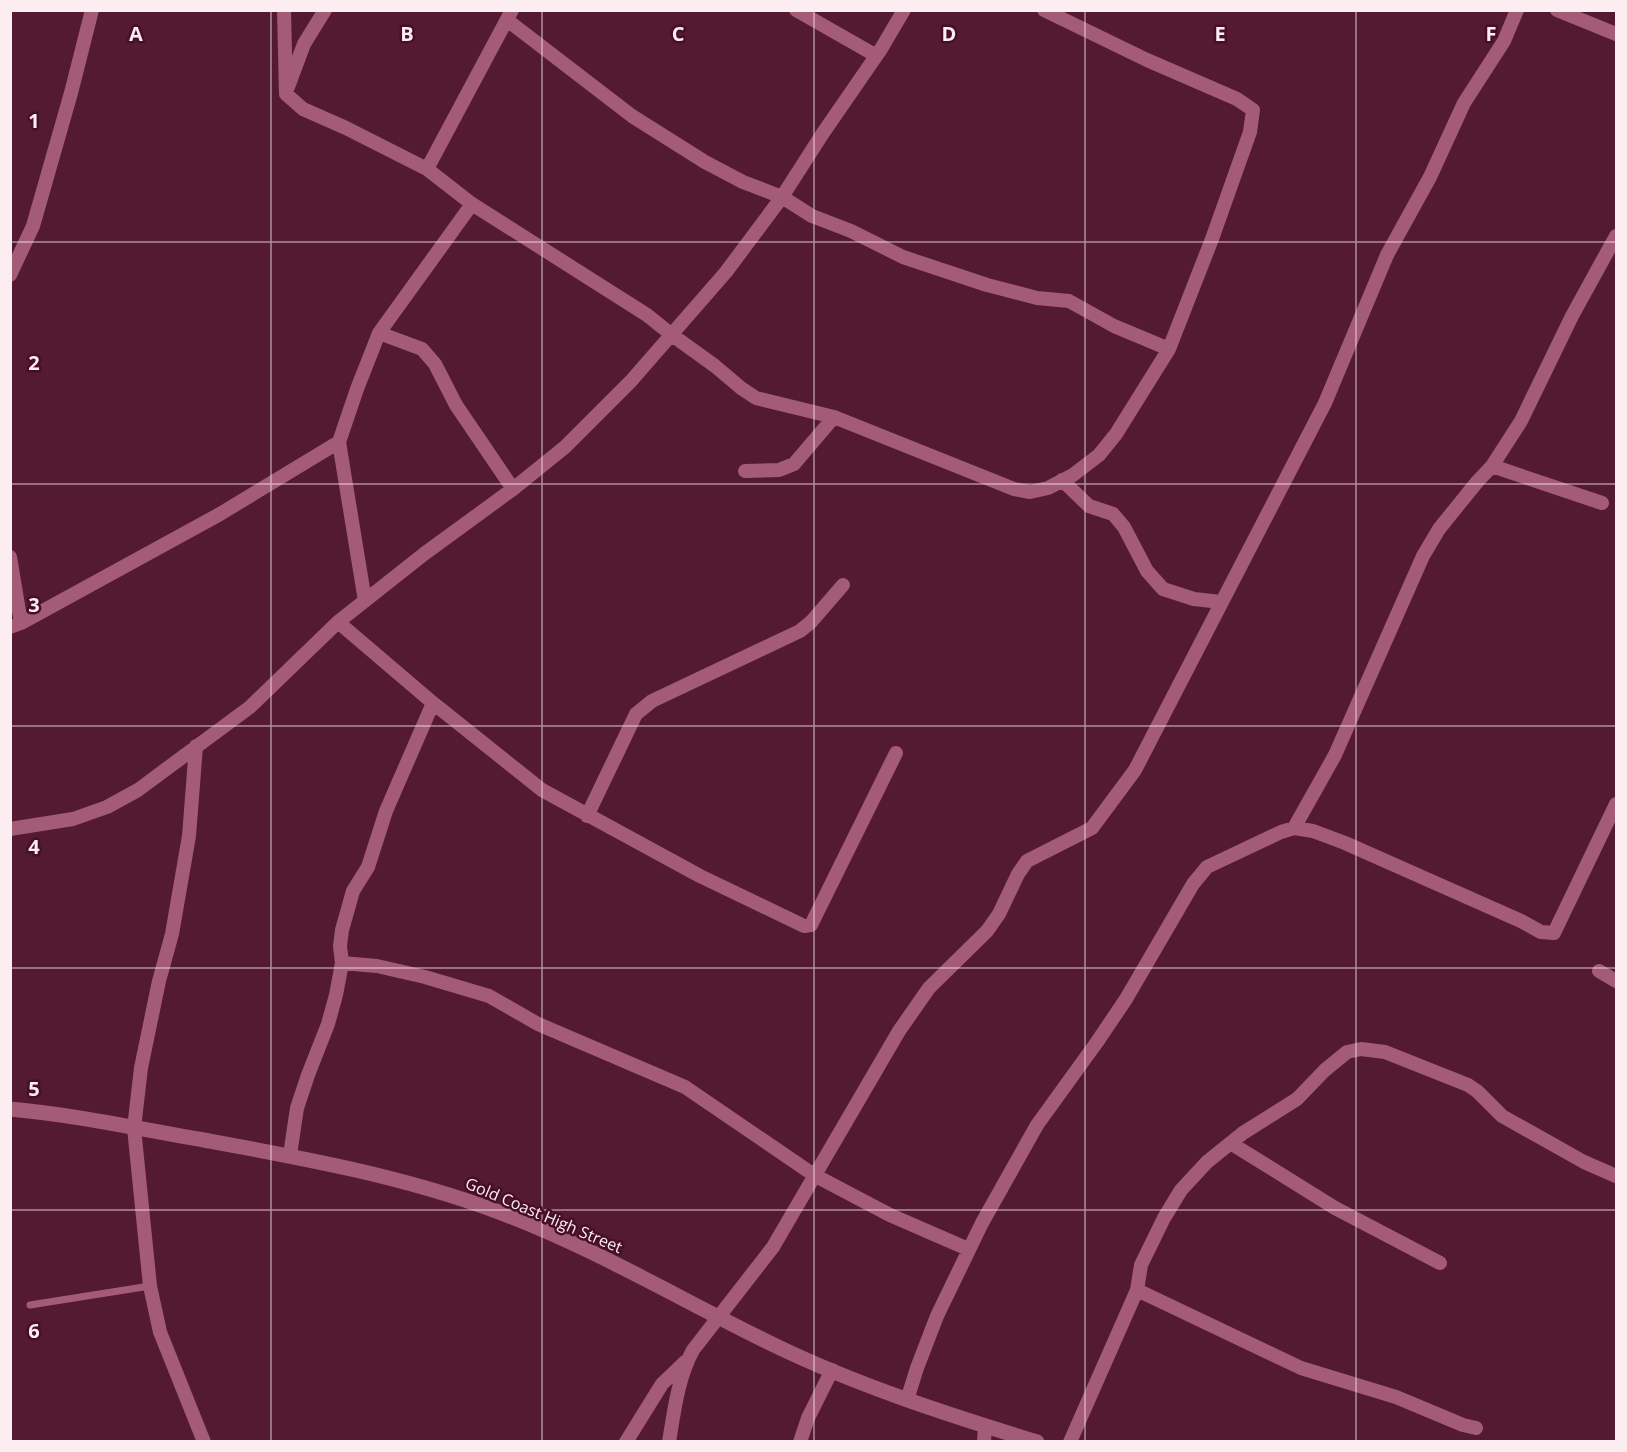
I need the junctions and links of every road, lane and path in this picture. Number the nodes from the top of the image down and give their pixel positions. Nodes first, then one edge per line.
1 (92, 10) edge
2 (284, 10) edge
3 (325, 10) edge
4 (796, 10) edge
5 (904, 10) edge
6 (1044, 10) edge
7 (1517, 10) edge
8 (1557, 10) edge
9 (510, 15) edge
10 (1617, 34) edge
11 (875, 55) junction
12 (286, 94) junction
13 (427, 170) junction
14 (782, 197) junction
15 (472, 204) junction
16 (1617, 236) edge
17 (10, 275) edge
18 (379, 333) junction
19 (672, 335) junction
20 (1169, 350) junction
21 (834, 417) junction
22 (339, 442) junction
23 (1492, 466) junction
24 (745, 471) dead end
25 (1062, 480) junction
26 (513, 489) junction
27 (1602, 503) dead end
28 (10, 557) edge
29 (843, 585) dead end
30 (364, 601) junction
31 (1221, 602) junction
32 (338, 622) junction
33 (16, 625) edge
34 (433, 703) junction
35 (196, 746) junction
36 (896, 753) dead end
37 (1617, 804) edge
38 (587, 816) junction
39 (1294, 828) junction
40 (10, 829) edge
41 (342, 963) junction
42 (1599, 971) dead end
43 (1617, 981) edge
44 (10, 1109) edge
45 (134, 1128) junction
46 (1232, 1144) junction
47 (290, 1155) junction
48 (814, 1175) junction
49 (1617, 1176) edge
50 (968, 1249) junction
51 (1440, 1263) dead end
52 (150, 1286) junction
53 (1137, 1290) junction
54 (30, 1305) dead end
55 (718, 1317) junction
56 (686, 1361) junction
57 (832, 1370) junction
58 (907, 1400) junction
59 (985, 1426) junction
60 (1476, 1428) dead end
61 (204, 1442) edge
62 (626, 1442) edge
63 (669, 1442) edge
64 (800, 1442) edge
65 (984, 1442) edge
66 (1037, 1442) edge
67 (1070, 1442) edge

1 - 17 street
2 - 12 street
3 - 12 street
4 - 11 street
5 - 11 street
6 - 20 street
7 - 31 street
8 - 10 street
9 - 13 street
9 - 14 street
11 - 14 street
12 - 13 street
13 - 15 street
14 - 19 street
14 - 20 street
15 - 18 street
15 - 19 street
16 - 23 street
18 - 22 street
18 - 26 street
19 - 21 street
19 - 26 street
20 - 25 street
21 - 24 street
21 - 25 street
22 - 30 street
22 - 33 street
23 - 27 street
23 - 39 street
25 - 31 street
26 - 30 street
28 - 33 street
29 - 38 street
30 - 32 street
31 - 48 street
32 - 34 street
32 - 35 street
34 - 38 street
34 - 41 street
35 - 40 street
35 - 45 street
36 - 38 street
37 - 39 street
39 - 50 street
41 - 47 street
41 - 48 street
42 - 43 street
44 - 45 street, Gold Coast High Street
45 - 47 street, Gold Coast High Street
45 - 52 street
46 - 49 street
46 - 51 street
46 - 53 street
47 - 55 street, Gold Coast High Street
48 - 50 street
48 - 55 street
50 - 58 street
52 - 54 lane
52 - 61 street
53 - 60 street
53 - 67 street
55 - 56 street
55 - 57 street, Gold Coast High Street
56 - 62 street
56 - 63 street
57 - 58 street, Gold Coast High Street
57 - 64 street
58 - 59 street, Gold Coast High Street
59 - 65 street
59 - 66 street, Gold Coast High Street

